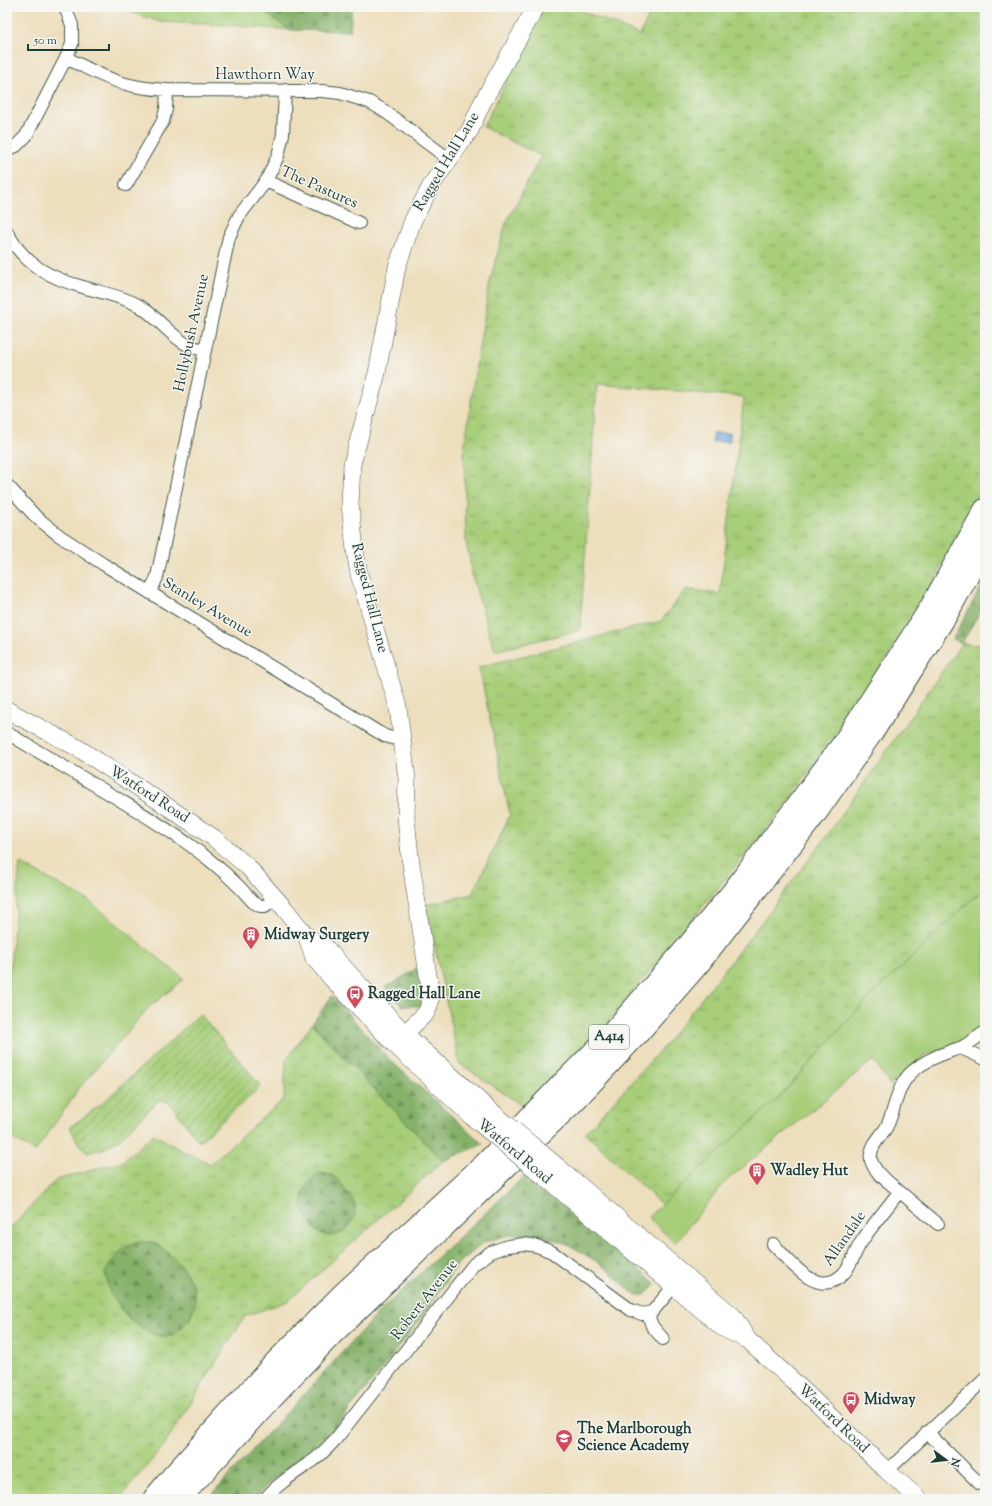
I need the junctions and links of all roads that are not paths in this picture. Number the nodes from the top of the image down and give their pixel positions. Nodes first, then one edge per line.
1 (65, 7) edge
2 (536, 7) edge
3 (66, 58) junction
4 (167, 90) junction
5 (285, 90) junction
6 (7, 149) edge
7 (450, 160) junction
8 (266, 182) junction
9 (126, 185) dead end
10 (359, 223) dead end
11 (7, 232) edge
12 (205, 350) junction
13 (7, 485) edge
14 (985, 510) edge
15 (985, 544) edge
16 (150, 593) junction
17 (7, 710) edge
18 (7, 733) edge
19 (403, 741) junction
20 (276, 898) junction
21 (985, 1032) edge
22 (400, 1039) junction
23 (961, 1048) junction
24 (985, 1059) edge
25 (552, 1173) junction
26 (899, 1192) junction
27 (938, 1224) dead end
28 (773, 1244) dead end
29 (678, 1280) junction
30 (648, 1314) junction
31 (663, 1339) dead end
32 (985, 1379) edge
33 (927, 1432) junction
34 (887, 1471) junction
35 (980, 1484) dead end
36 (154, 1499) edge
37 (179, 1499) edge
38 (264, 1499) edge
39 (919, 1499) edge

1 - 3 street
2 - 7 main road, Ragged Hall Lane
3 - 4 street, Hawthorn Way
3 - 6 street
4 - 5 street, Hawthorn Way
4 - 9 street
5 - 7 street, Hawthorn Way
5 - 8 street, Hollybush Avenue
7 - 19 main road, Ragged Hall Lane
8 - 10 street, The Pastures
8 - 12 street, Hollybush Avenue
11 - 12 street
12 - 16 street, Hollybush Avenue
13 - 16 street, Stanley Avenue
14 - 36 highway, A414
15 - 37 highway, A414
16 - 19 street, Stanley Avenue
17 - 20 main road, Watford Road
18 - 20 street, Watford Road
19 - 22 main road, Ragged Hall Lane
20 - 22 main road, Watford Road
21 - 23 street
22 - 25 main road, Watford Road, bridge
22 - 25 main road, Watford Road, bridge
23 - 24 street
23 - 26 street
25 - 29 main road, Watford Road
26 - 27 street
26 - 28 street, Allandale
29 - 30 street
29 - 34 main road, Watford Road
30 - 31 street
30 - 38 street, Robert Avenue
32 - 33 street
33 - 34 street
33 - 35 street
34 - 39 main road, Watford Road

